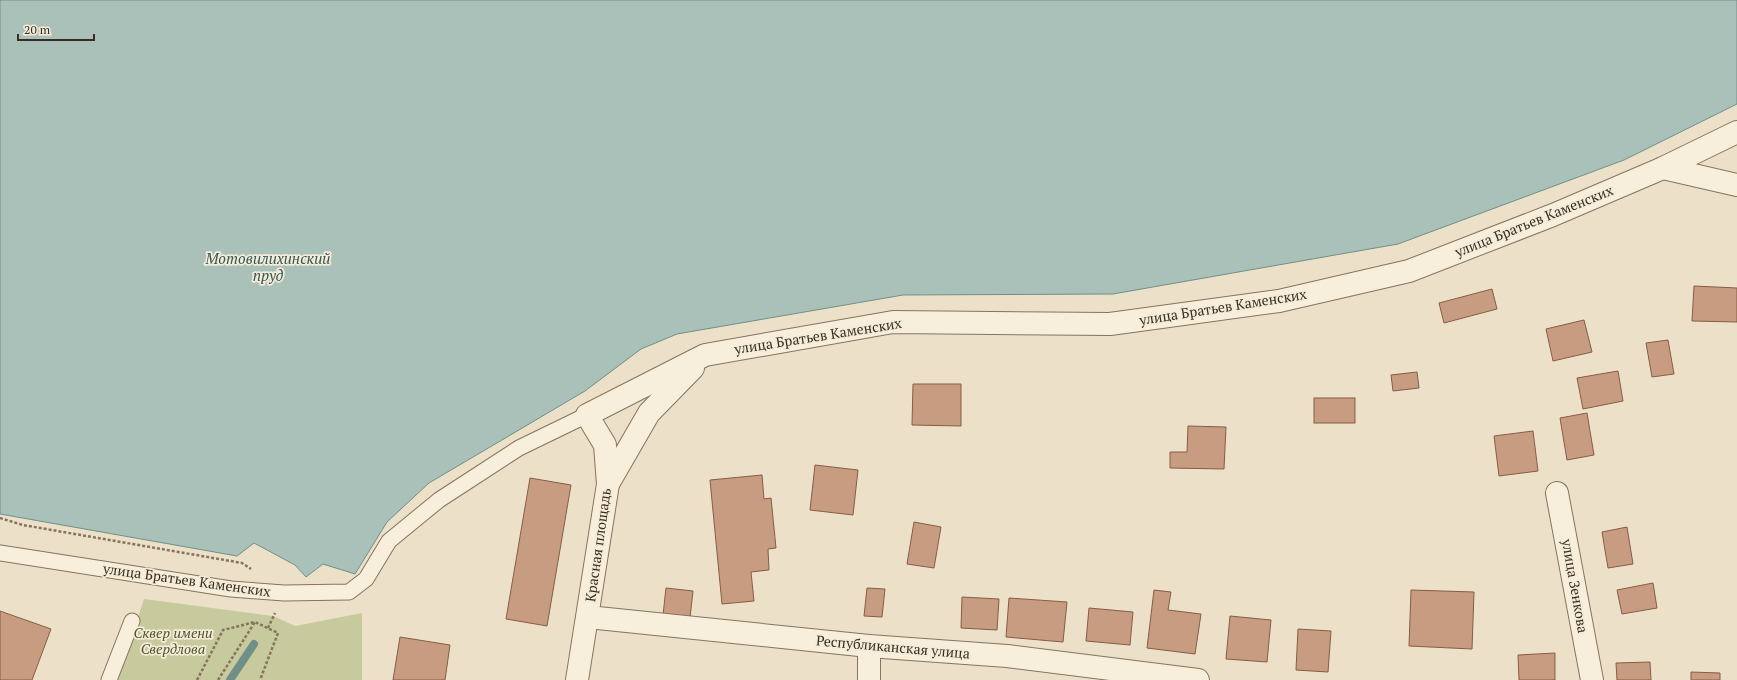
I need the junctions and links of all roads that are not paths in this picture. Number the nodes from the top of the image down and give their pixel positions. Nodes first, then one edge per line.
1 (1737, 132) edge
2 (1663, 168) junction
3 (1737, 185) edge
4 (706, 355) junction
5 (587, 415) junction
6 (608, 484) junction
7 (1557, 493) dead end
8 (0, 554) edge
9 (588, 617) junction
10 (132, 621) dead end
11 (869, 646) junction
12 (109, 680) edge
13 (577, 680) edge
14 (869, 680) edge
15 (1198, 680) edge
16 (1592, 680) edge

1 - 2 street, улица Братьев Каменских
2 - 3 street
2 - 4 street, улица Братьев Каменских
4 - 5 street, улица Братьев Каменских
4 - 6 street
5 - 6 street, Красная площадь
5 - 8 lane, улица Братьев Каменских
6 - 9 street, Красная площадь
7 - 16 street, улица Зенкова
9 - 11 street, Республиканская улица
9 - 13 street, Красная площадь
10 - 12 lane
11 - 14 street
11 - 15 street, Республиканская улица

